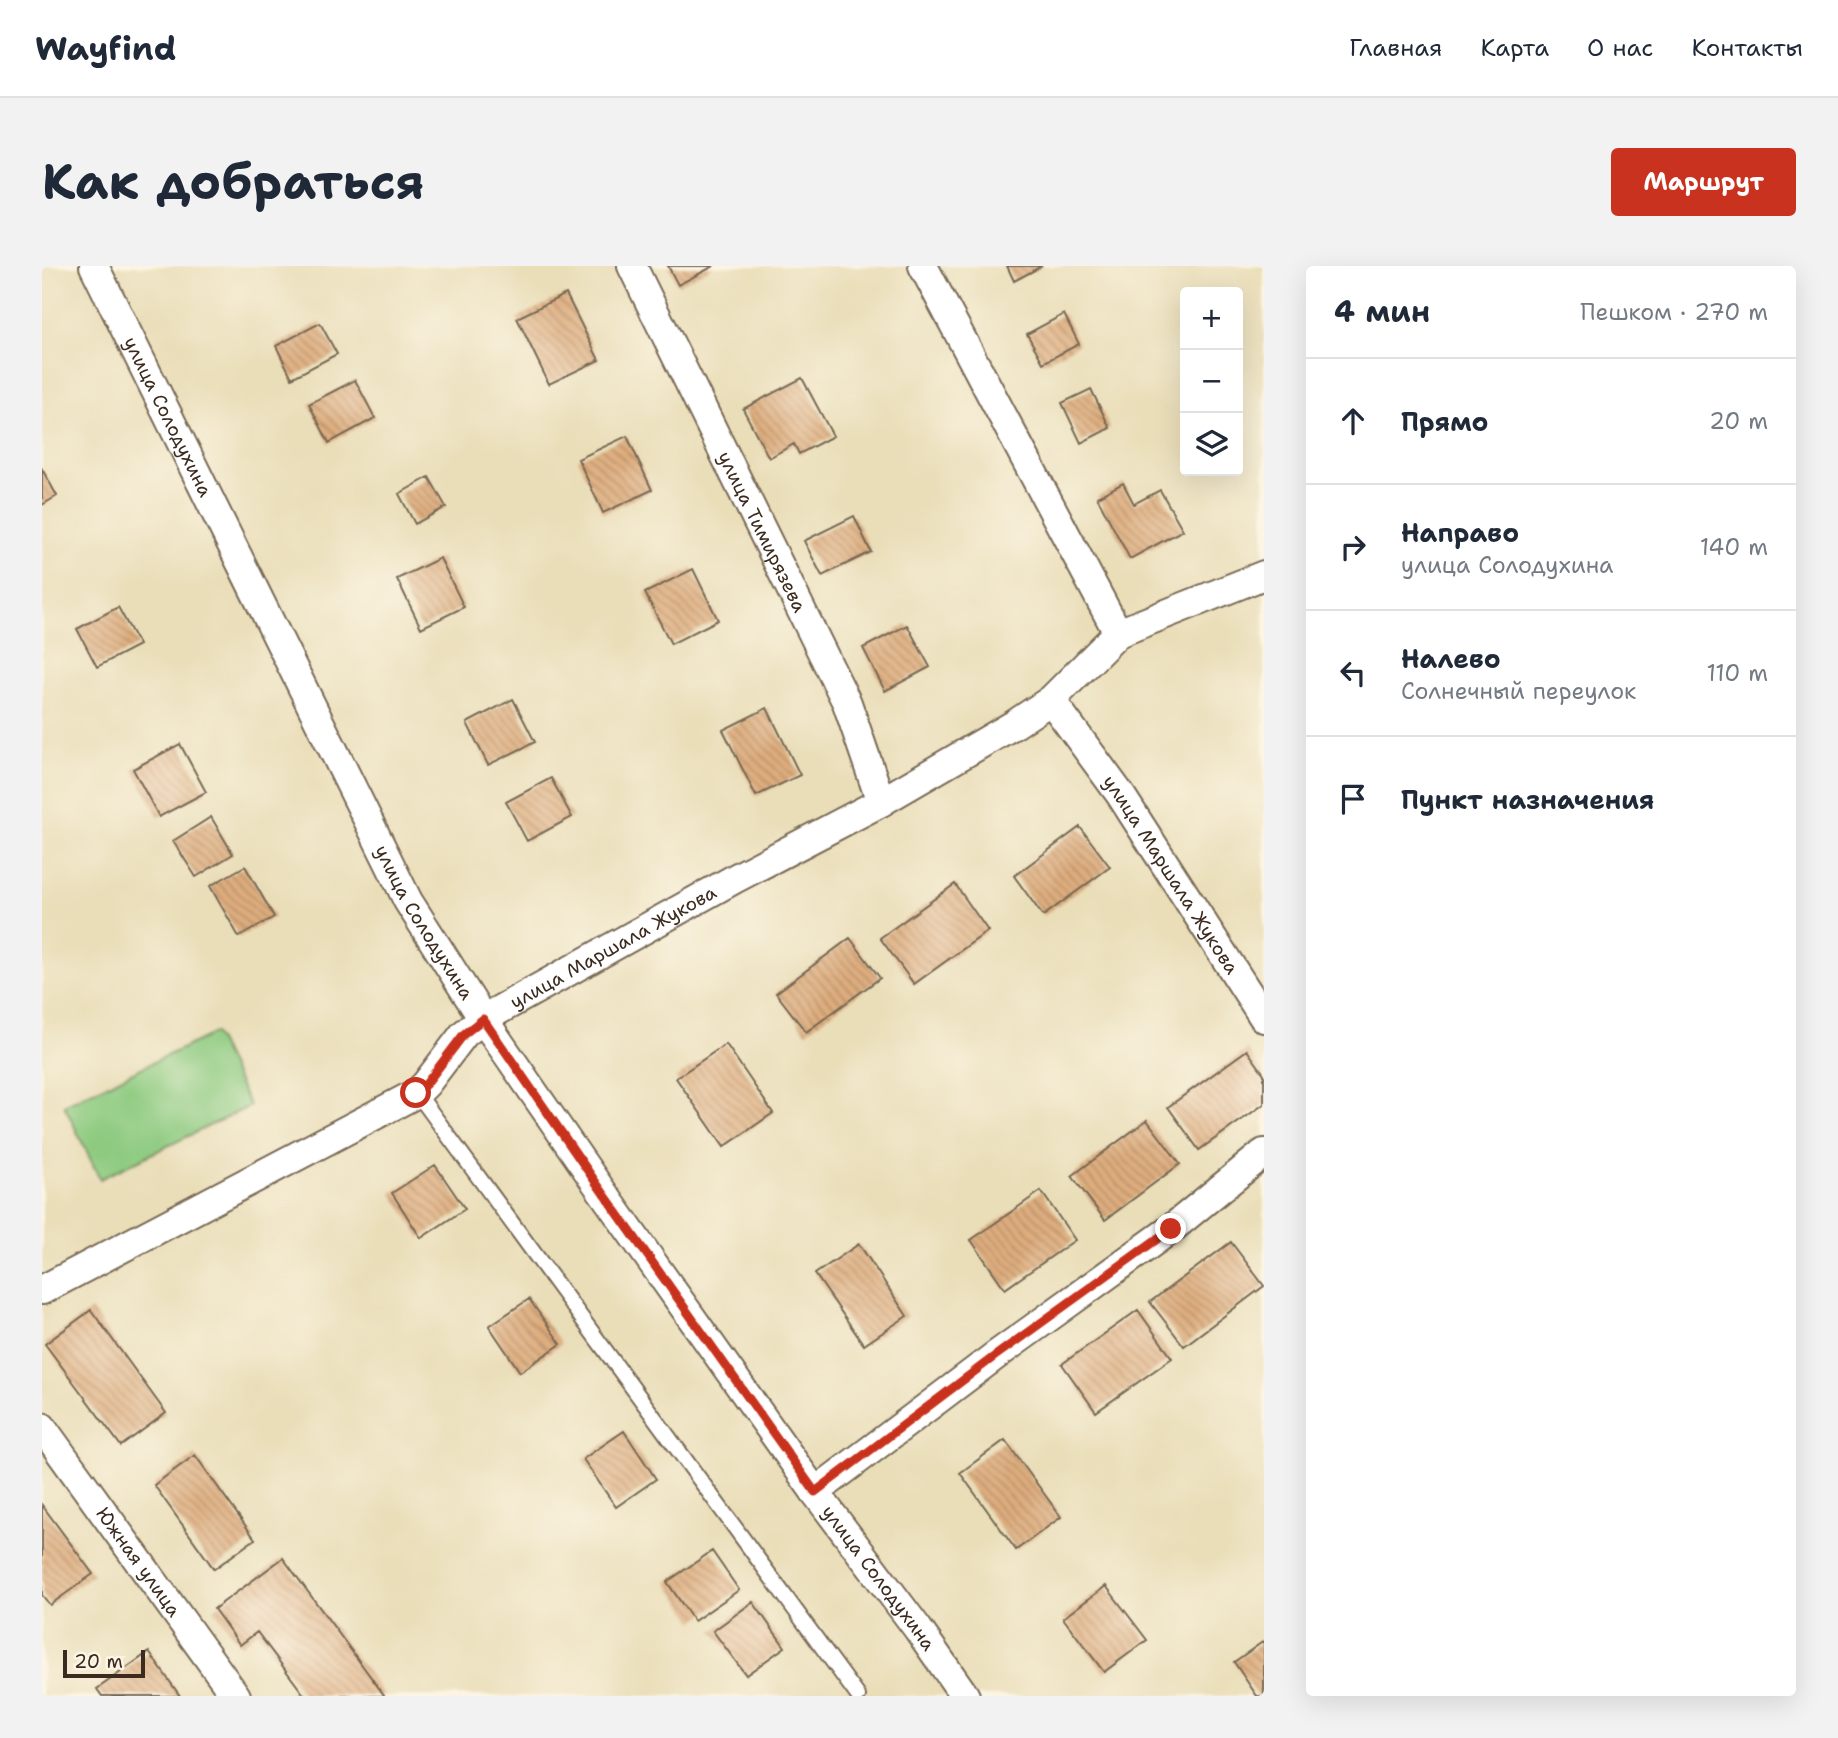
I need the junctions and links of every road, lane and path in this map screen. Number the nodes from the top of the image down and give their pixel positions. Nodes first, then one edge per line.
1 (94, 266) edge
2 (632, 266) edge
3 (923, 266) edge
4 (1264, 575) edge
5 (1118, 633) junction
6 (1051, 700) junction
7 (881, 802) junction
8 (1264, 1018) edge
9 (483, 1019) junction
10 (416, 1093) junction
11 (1264, 1153) edge
12 (42, 1290) edge
13 (42, 1427) edge
14 (815, 1492) junction
15 (236, 1696) edge
16 (858, 1696) edge
17 (965, 1696) edge

1 - 9 street, улица Солодухина
2 - 7 street, улица Тимирязева
3 - 5 street
4 - 5 street, улица Маршала Жукова
5 - 6 street, улица Маршала Жукова
6 - 7 street, улица Маршала Жукова
6 - 8 street, улица Маршала Жукова
7 - 9 street, улица Маршала Жукова
9 - 10 street, улица Маршала Жукова
9 - 14 street, улица Солодухина
10 - 12 street, улица Маршала Жукова
10 - 16 lane
11 - 14 street
13 - 15 street, Южная улица
14 - 17 street, улица Солодухина

